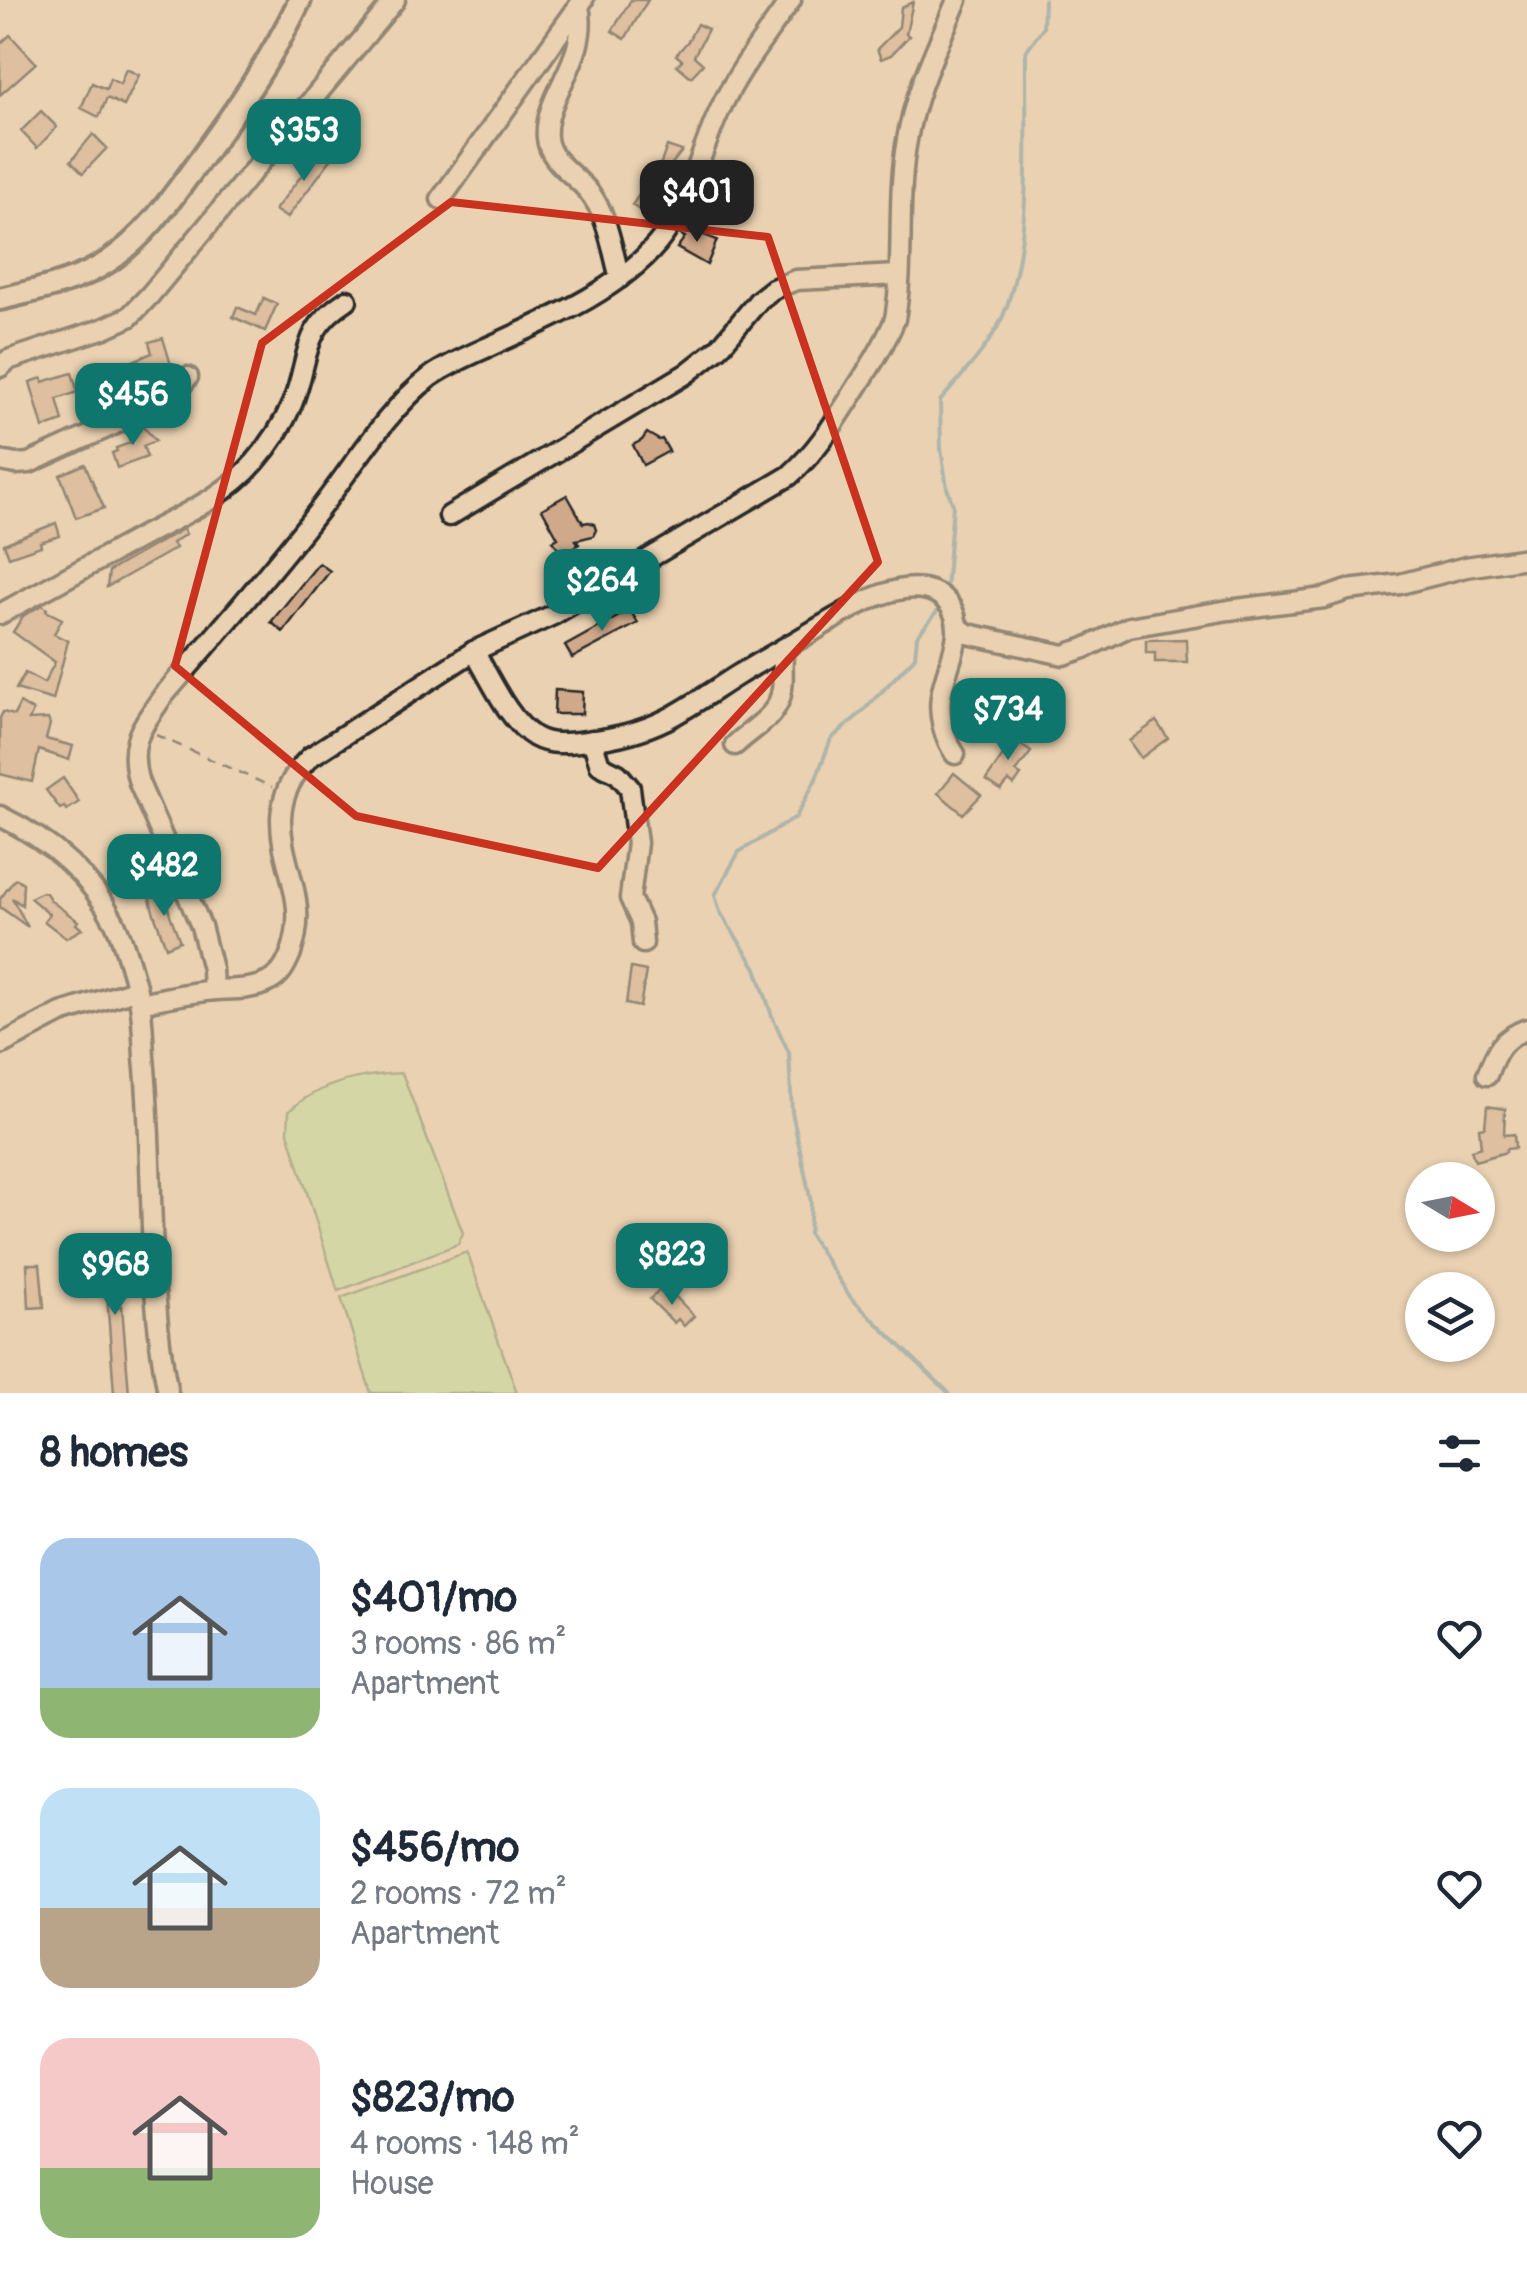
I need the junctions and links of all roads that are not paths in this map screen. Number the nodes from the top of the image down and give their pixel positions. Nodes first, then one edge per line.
1 (300, 0) edge
2 (395, 0) edge
3 (791, 0) edge
4 (957, 0) edge
5 (581, 3) edge
6 (441, 198) dead end
7 (899, 275) junction
8 (620, 278) junction
9 (0, 299) edge
10 (347, 300) dead end
11 (0, 367) edge
12 (188, 378) dead end
13 (0, 461) edge
14 (449, 516) dead end
15 (1527, 558) edge
16 (0, 614) edge
17 (958, 627) junction
18 (784, 648) junction
19 (474, 651) junction
20 (592, 740) junction
21 (735, 745) dead end
22 (954, 754) dead end
23 (0, 816) edge
24 (643, 943) dead end
25 (213, 990) junction
26 (138, 996) junction
27 (1527, 1029) edge
28 (0, 1045) edge
29 (1488, 1074) dead end
30 (168, 1393) edge

1 - 9 main road
2 - 11 street
3 - 8 street
4 - 7 street
5 - 6 street
5 - 8 street
7 - 14 street
7 - 19 street
8 - 25 street
10 - 16 street
12 - 13 street
15 - 17 street
17 - 18 street
17 - 22 street
18 - 20 street
18 - 21 street
19 - 20 street
19 - 25 street
20 - 24 street
23 - 26 street
25 - 26 street
26 - 28 street
26 - 30 street
27 - 29 street

